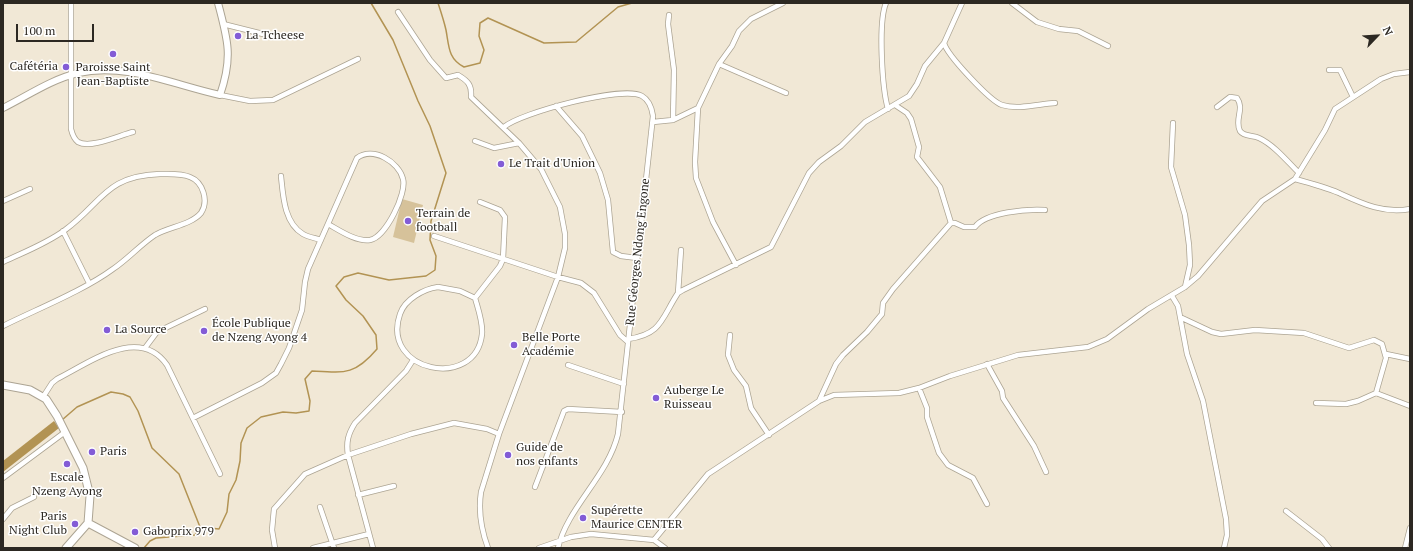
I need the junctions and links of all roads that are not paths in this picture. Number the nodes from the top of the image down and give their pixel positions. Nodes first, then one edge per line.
1 (71, 3) edge
2 (218, 3) edge
3 (784, 3) edge
4 (886, 3) edge
5 (962, 3) edge
6 (1012, 3) edge
7 (398, 12) dead end
8 (669, 15) dead end
9 (223, 24) junction
10 (286, 37) dead end
11 (944, 43) junction
12 (1108, 46) dead end
13 (358, 59) dead end
14 (719, 64) junction
15 (1329, 70) dead end
16 (1410, 72) edge
17 (70, 75) junction
18 (786, 93) dead end
19 (220, 95) junction
20 (1353, 97) junction
21 (1055, 103) dead end
22 (895, 105) junction
23 (556, 106) junction
24 (3, 108) edge
25 (698, 108) junction
26 (1217, 108) dead end
27 (888, 109) junction
28 (673, 120) junction
29 (653, 122) junction
30 (1173, 123) dead end
31 (504, 127) junction
32 (133, 132) dead end
33 (475, 141) dead end
34 (519, 143) junction
35 (1299, 173) junction
36 (281, 176) dead end
37 (1295, 179) junction
38 (30, 189) dead end
39 (3, 201) edge
40 (480, 202) dead end
41 (1410, 209) edge
42 (1045, 210) dead end
43 (950, 223) junction
44 (328, 224) junction
45 (63, 232) junction
46 (434, 236) dead end
47 (321, 240) junction
48 (681, 250) dead end
49 (637, 258) junction
50 (503, 259) junction
51 (3, 262) edge
52 (736, 265) junction
53 (558, 277) junction
54 (89, 283) junction
55 (1185, 287) junction
56 (678, 293) junction
57 (1172, 296) junction
58 (475, 298) junction
59 (205, 309) dead end
60 (1182, 318) junction
61 (3, 326) edge
62 (730, 335) dead end
63 (628, 340) junction
64 (145, 348) junction
65 (1386, 354) junction
66 (1410, 359) edge
67 (413, 360) junction
68 (987, 364) junction
69 (568, 366) dead end
70 (624, 384) junction
71 (3, 385) edge
72 (919, 388) junction
73 (1376, 393) junction
74 (43, 397) junction
75 (819, 401) junction
76 (1316, 403) dead end
77 (1410, 406) edge
78 (622, 412) junction
79 (193, 418) junction
80 (64, 431) junction
81 (500, 434) junction
82 (769, 435) junction
83 (348, 455) junction
84 (1046, 472) dead end
85 (220, 474) dead end
86 (3, 478) edge
87 (394, 486) dead end
88 (535, 486) dead end
89 (34, 496) dead end
90 (358, 496) junction
91 (987, 504) dead end
92 (320, 506) dead end
93 (1286, 511) dead end
94 (3, 519) edge
95 (88, 523) junction
96 (1410, 528) edge
97 (368, 534) junction
98 (560, 540) junction
99 (654, 540) junction
100 (333, 546) edge
101 (66, 548) edge
102 (135, 548) edge
103 (275, 548) edge
104 (313, 548) edge
105 (373, 548) edge
106 (488, 548) edge
107 (539, 548) edge
108 (558, 548) edge
109 (665, 548) edge
110 (1224, 548) edge
111 (1329, 548) edge
112 (1405, 548) edge

1 - 17 street
2 - 9 street
3 - 14 street
4 - 27 street
5 - 11 street
6 - 12 street
7 - 31 street
8 - 28 street
9 - 10 street
9 - 19 street
11 - 21 street
11 - 22 street
13 - 19 street
14 - 18 street
14 - 25 street
15 - 20 street
16 - 20 street
17 - 19 street
17 - 24 street
17 - 32 street
20 - 35 street
22 - 27 street
22 - 43 street
23 - 29 street, Rue Géorges Ndong Engone
23 - 31 street, Rue Géorges Ndong Engone
23 - 49 street
25 - 28 street
25 - 52 street
26 - 35 street
27 - 52 street
28 - 29 street
29 - 49 street, Rue Géorges Ndong Engone
30 - 55 street
31 - 34 street
33 - 34 street
34 - 53 street
35 - 37 street
36 - 47 street
37 - 41 street
37 - 55 street
38 - 39 street
40 - 50 street
42 - 43 street
43 - 75 street
44 - 44 street
44 - 47 street
45 - 51 street
45 - 54 street
45 - 54 street
46 - 50 street
47 - 79 street
48 - 56 street
49 - 63 street, Rue Géorges Ndong Engone
50 - 53 street
50 - 58 street
52 - 56 street
53 - 63 street
53 - 81 street
54 - 61 street
55 - 57 street
56 - 63 street
57 - 60 street
57 - 68 street
58 - 67 street
58 - 67 street
59 - 64 street
60 - 65 street
60 - 110 street
62 - 82 street
63 - 70 street, Rue Géorges Ndong Engone
64 - 74 street
64 - 79 street
65 - 66 street
65 - 73 street
67 - 83 street
68 - 72 street
68 - 84 street
69 - 70 street
70 - 78 street, Rue Géorges Ndong Engone
71 - 74 main road
72 - 75 street
72 - 91 street
73 - 76 street
73 - 77 street
74 - 80 main road
75 - 82 street
78 - 88 street
78 - 98 street, Rue Géorges Ndong Engone
79 - 85 street
80 - 86 street
80 - 95 main road
81 - 83 street
81 - 106 street
82 - 99 street
83 - 90 street
83 - 103 street
87 - 90 street
89 - 94 street
90 - 97 street
92 - 100 street
93 - 111 street
95 - 101 main road
95 - 102 main road
96 - 112 street
97 - 100 street
97 - 105 street
98 - 99 street
98 - 107 street
98 - 108 street, Rue Géorges Ndong Engone
99 - 109 street
100 - 104 street

